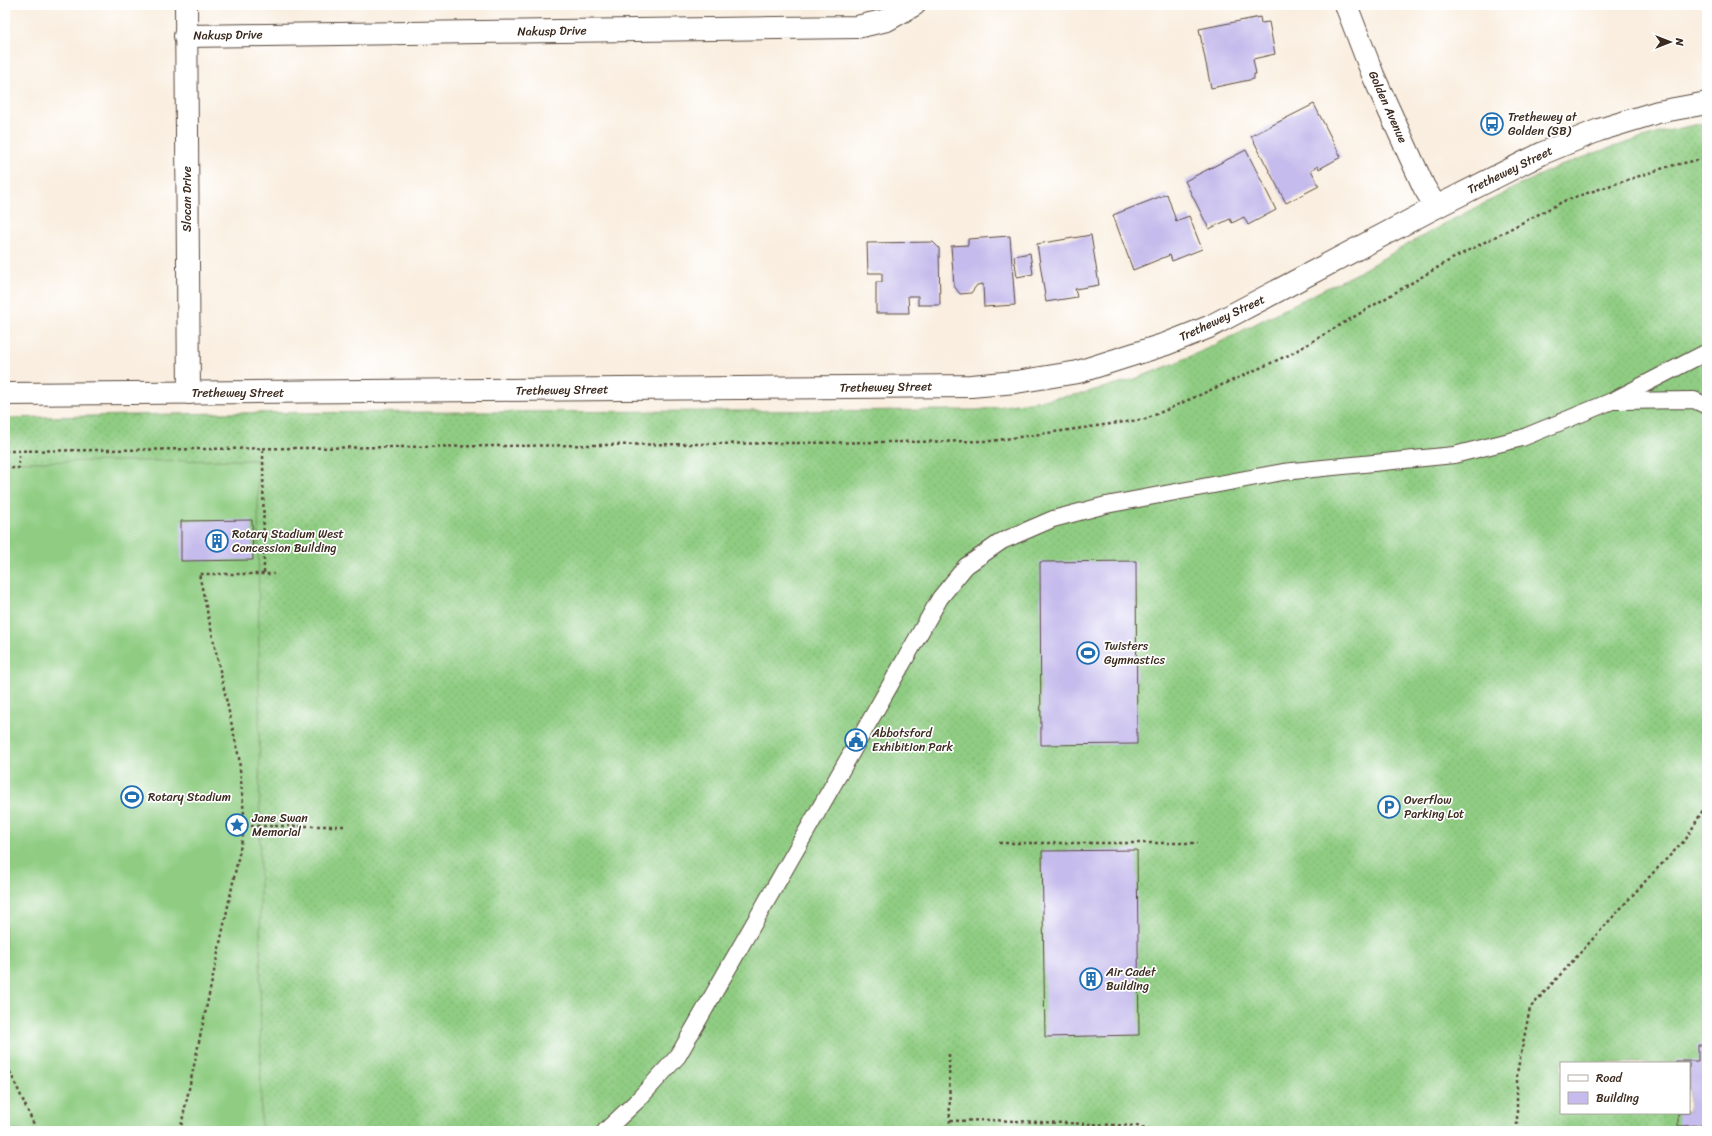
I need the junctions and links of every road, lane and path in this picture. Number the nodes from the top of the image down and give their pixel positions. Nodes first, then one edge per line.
1 (186, 5) edge
2 (914, 5) edge
3 (1346, 5) edge
4 (186, 36) junction
5 (1707, 103) edge
6 (1436, 207) junction
7 (1707, 352) edge
8 (188, 393) junction
9 (5, 394) edge
10 (1612, 401) junction
11 (1707, 406) edge
12 (263, 450) dead end
13 (19, 451) dead end
14 (5, 468) edge
15 (264, 574) junction
16 (274, 574) dead end
17 (1707, 803) edge
18 (245, 826) junction
19 (347, 826) dead end
20 (999, 843) dead end
21 (1198, 843) dead end
22 (949, 1054) dead end
23 (5, 1061) edge
24 (950, 1120) junction
25 (37, 1131) edge
26 (180, 1131) edge
27 (605, 1131) edge
28 (950, 1131) edge
29 (1158, 1131) edge
30 (1517, 1131) edge

1 - 4 street, Slocan Drive
2 - 4 street, Nakusp Drive
3 - 6 street, Golden Avenue
4 - 8 street, Slocan Drive
5 - 6 street, Trethewey Street
6 - 8 street, Trethewey Street
7 - 10 lane
8 - 9 street, Trethewey Street
10 - 11 lane
10 - 27 lane
12 - 15 path
13 - 14 path
15 - 16 path
15 - 18 path
17 - 30 path
18 - 19 path
18 - 26 path
20 - 21 path
22 - 24 path
23 - 25 path
24 - 28 path
24 - 29 path

